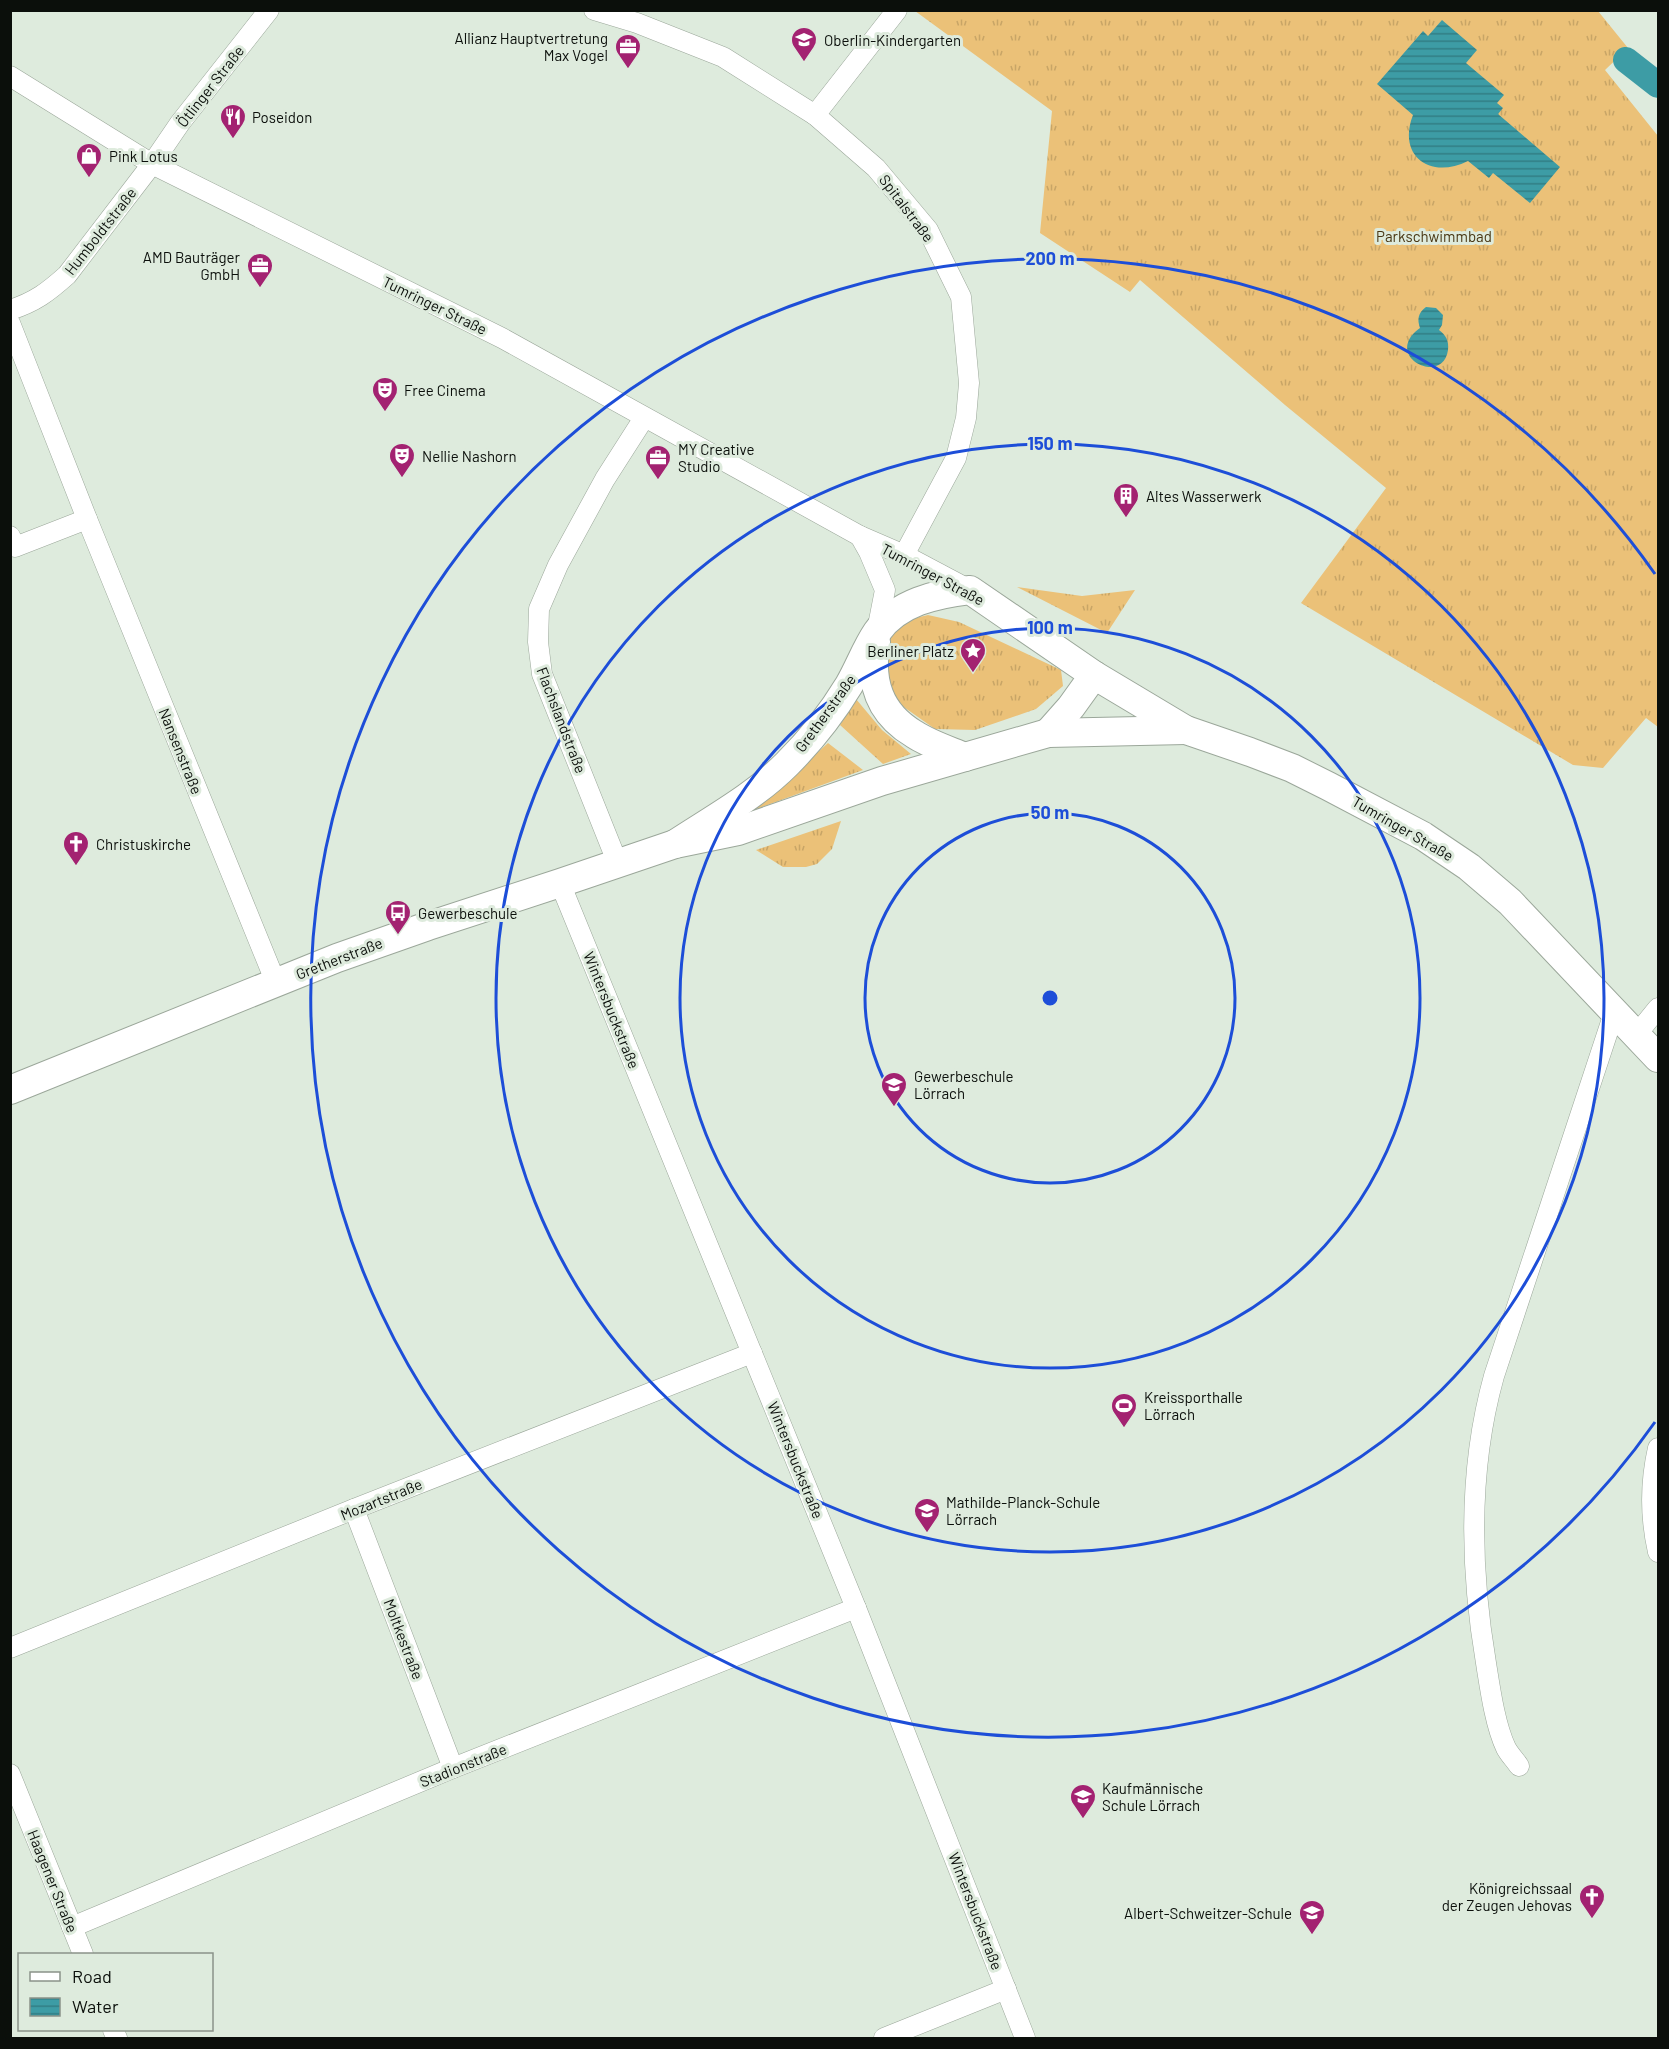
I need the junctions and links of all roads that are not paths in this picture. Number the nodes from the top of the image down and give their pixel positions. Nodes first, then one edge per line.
1 (269, 10) edge
2 (594, 10) edge
3 (897, 10) edge
4 (10, 76) edge
5 (815, 115) junction
6 (152, 164) junction
7 (10, 310) edge
8 (10, 323) edge
9 (644, 418) junction
10 (87, 519) junction
11 (860, 536) junction
12 (12, 544) edge
13 (904, 555) junction
14 (970, 590) junction
15 (878, 631) junction
16 (1094, 675) junction
17 (1186, 730) junction
18 (1048, 733) junction
19 (965, 757) junction
20 (675, 844) junction
21 (618, 864) junction
22 (560, 884) junction
23 (276, 983) junction
24 (1659, 1008) edge
25 (1615, 1010) junction
26 (1636, 1034) junction
27 (1659, 1058) edge
28 (10, 1090) edge
29 (753, 1353) junction
30 (1659, 1448) edge
31 (354, 1509) junction
32 (1659, 1552) edge
33 (856, 1608) junction
34 (10, 1648) edge
35 (1519, 1766) dead end
36 (453, 1768) junction
37 (10, 1774) edge
38 (72, 1927) junction
39 (83, 1953) edge
40 (1006, 1989) junction
41 (884, 2038) edge
42 (1024, 2038) edge

1 - 6 street, Ötlinger Straße
2 - 5 street, Spitalstraße
3 - 5 street
4 - 6 street, Tumringer Straße
5 - 13 street, Spitalstraße
6 - 7 street, Humboldtstraße
6 - 9 street, Tumringer Straße
8 - 10 street, Nansenstraße
9 - 11 street, Tumringer Straße
9 - 21 street, Flachslandstraße
10 - 12 street
10 - 23 street, Nansenstraße
11 - 13 street, Tumringer Straße
11 - 15 street, Tumringer Straße
13 - 14 street, Tumringer Straße
14 - 15 main road, Gretherstraße
14 - 16 main road, Tumringer Straße
15 - 19 main road
15 - 20 main road, Gretherstraße
16 - 17 main road, Tumringer Straße
16 - 18 main road
17 - 18 main road, Tumringer Straße
17 - 25 main road, Tumringer Straße
18 - 19 main road, Gretherstraße
19 - 20 main road, Gretherstraße
20 - 21 main road, Gretherstraße
21 - 22 main road, Gretherstraße
22 - 23 main road, Gretherstraße
22 - 29 street, Wintersbuckstraße
23 - 28 main road, Gretherstraße
24 - 26 street
25 - 26 main road, Tumringer Straße
25 - 35 street
26 - 27 main road, Tumringer Straße
29 - 31 street, Mozartstraße
29 - 33 street, Wintersbuckstraße
30 - 32 street
31 - 34 street, Mozartstraße
31 - 36 street, Moltkestraße
33 - 36 street, Stadionstraße
33 - 40 street, Wintersbuckstraße
36 - 38 street, Stadionstraße
37 - 38 street, Haagener Straße
38 - 39 street, Haagener Straße
40 - 41 street
40 - 42 street, Wintersbuckstraße

